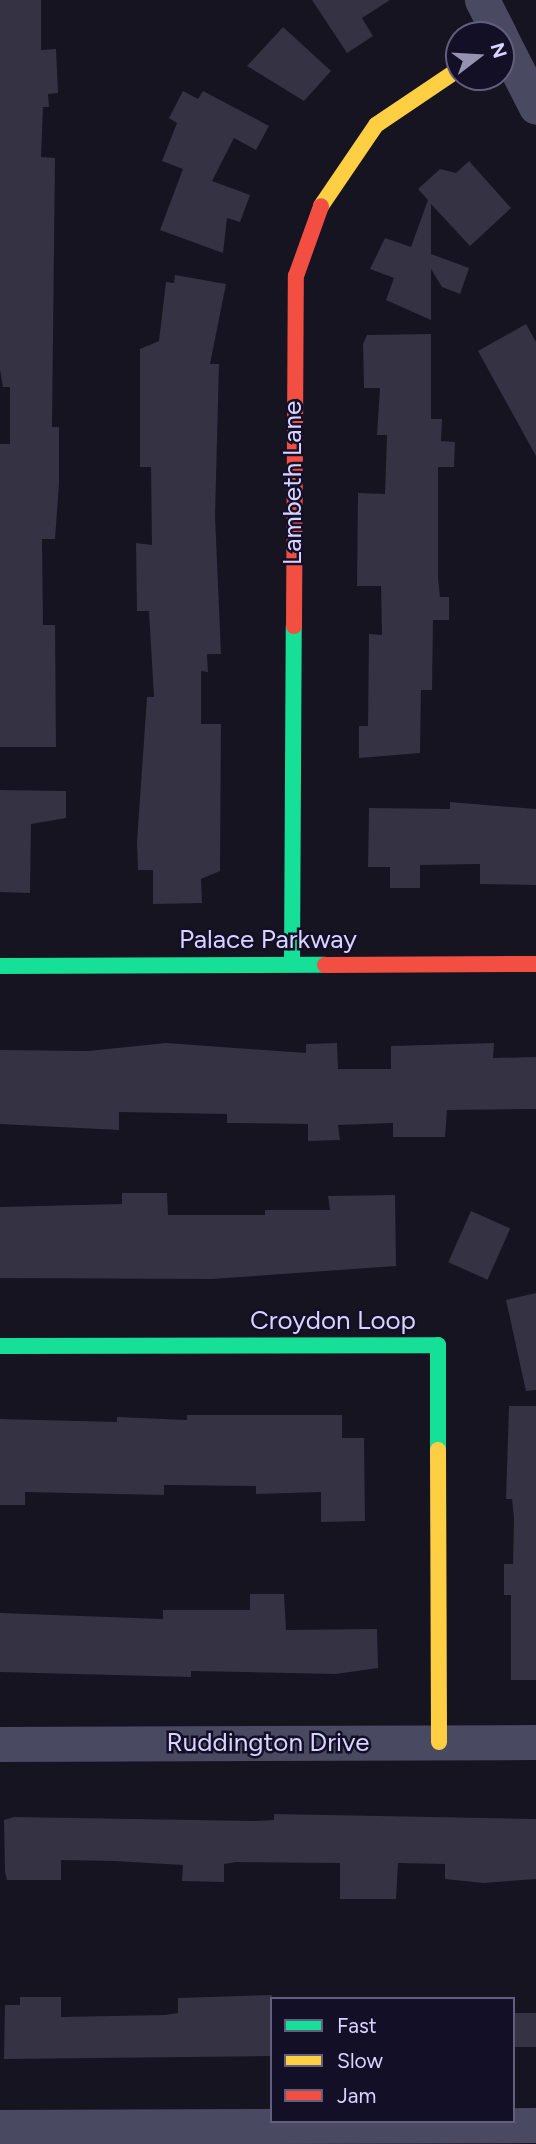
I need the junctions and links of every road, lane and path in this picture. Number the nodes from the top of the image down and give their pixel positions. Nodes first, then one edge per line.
1 (482, 0) edge
2 (492, 21) edge
3 (515, 67) edge
4 (445, 77) edge
5 (536, 107) edge
6 (292, 964) junction
7 (536, 964) edge
8 (0, 966) edge
9 (0, 1346) edge
10 (439, 1742) junction
11 (536, 1742) edge
12 (0, 1744) edge
13 (536, 2125) edge
14 (0, 2127) edge
15 (386, 2135) edge

1 - 2 street
3 - 5 street
4 - 6 street, Lambeth Lane
6 - 7 street, Palace Parkway
6 - 8 street, Palace Parkway
9 - 10 street, Croydon Loop
10 - 11 street, Ruddington Drive
10 - 12 street, Ruddington Drive
13 - 15 street
14 - 15 street

